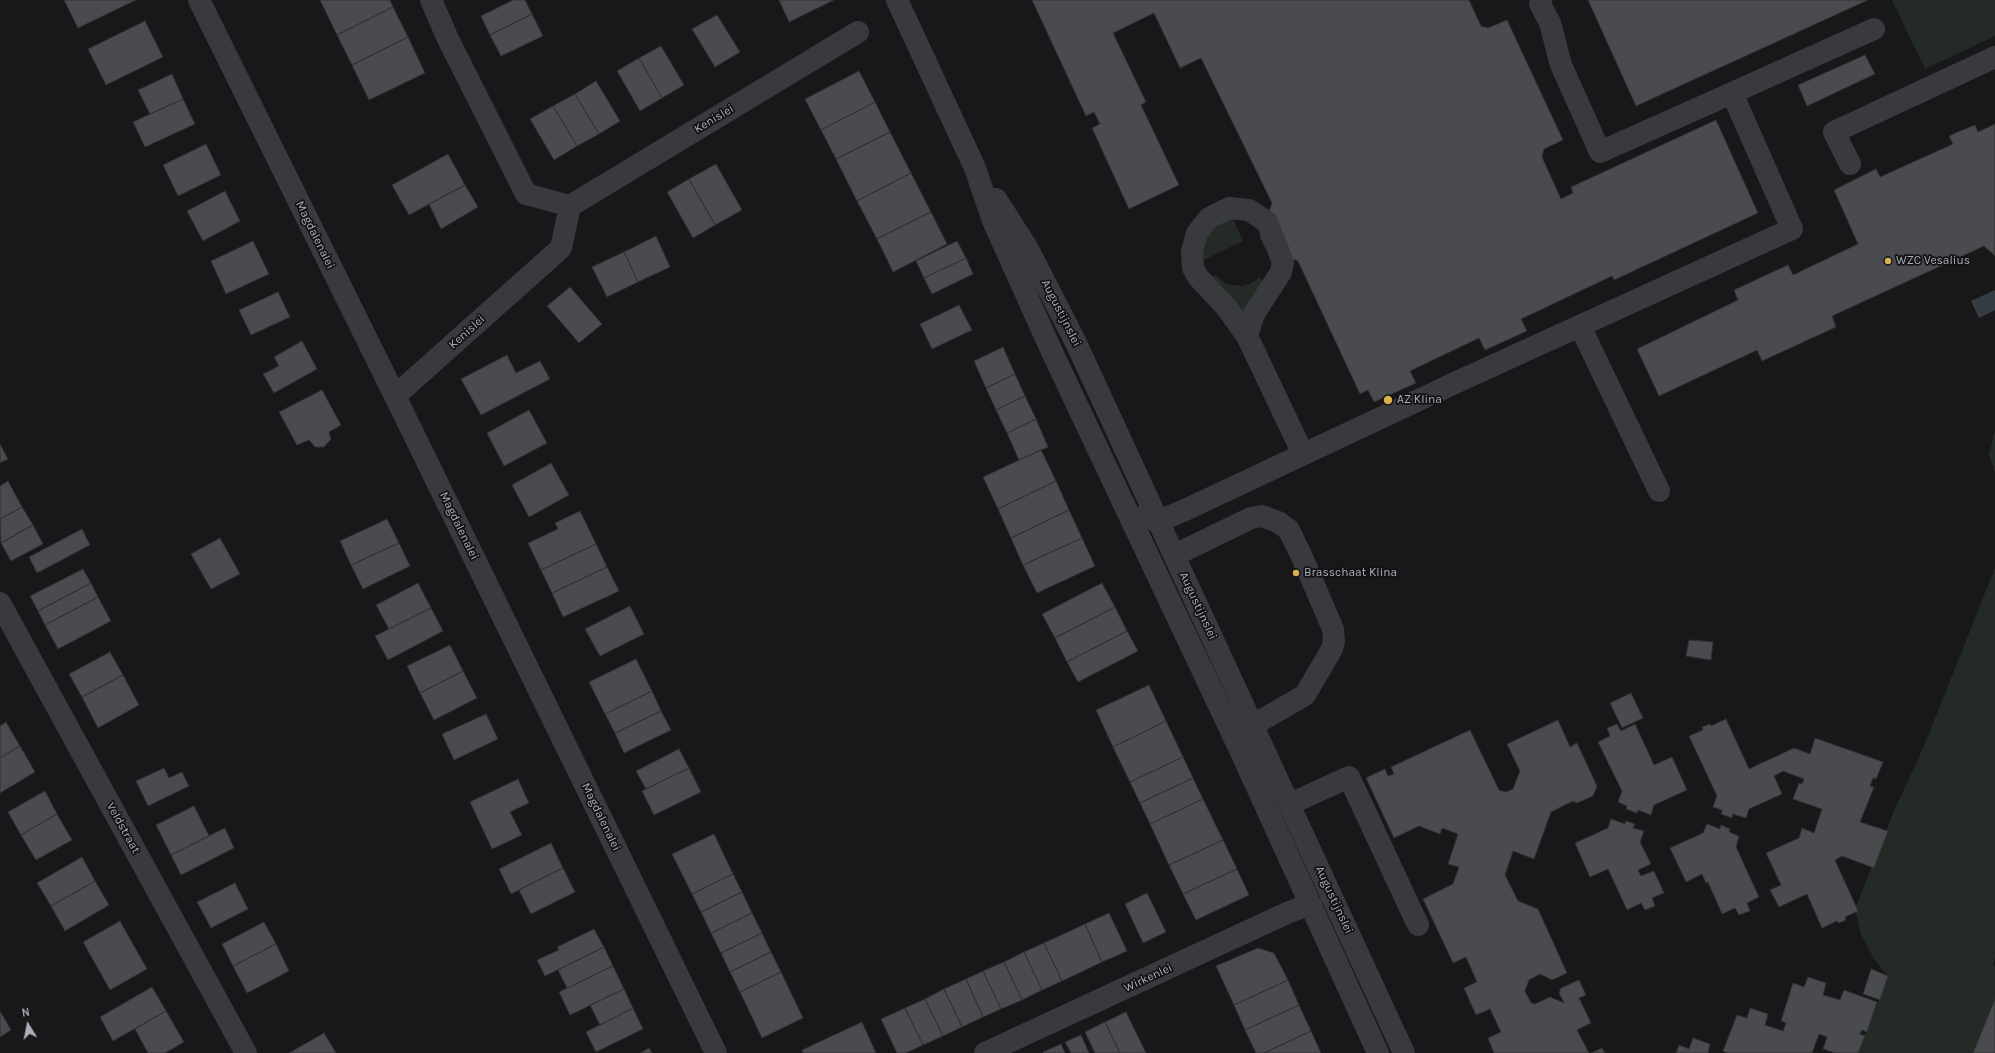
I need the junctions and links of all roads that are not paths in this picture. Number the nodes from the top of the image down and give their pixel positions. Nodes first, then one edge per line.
1 (199, 0) edge
2 (430, 0) edge
3 (897, 0) edge
4 (1541, 0) edge
5 (1874, 29) dead end
6 (858, 32) dead end
7 (1995, 57) edge
8 (1732, 93) junction
9 (1850, 164) dead end
10 (975, 168) junction
11 (570, 206) junction
12 (1580, 326) junction
13 (1247, 336) junction
14 (1059, 367) junction
15 (395, 396) junction
16 (1302, 454) junction
17 (1659, 491) dead end
18 (1151, 519) junction
19 (1175, 555) junction
20 (0, 603) edge
21 (1253, 725) junction
22 (1240, 750) junction
23 (1290, 804) junction
24 (1311, 904) junction
25 (1418, 925) dead end
26 (246, 1053) edge
27 (716, 1053) edge
28 (985, 1053) edge
29 (1378, 1053) edge
30 (1404, 1053) edge

1 - 15 street, Magdalenalei
2 - 11 street
3 - 10 street, Augustijnslei
4 - 8 street
5 - 8 street
6 - 11 street, Kenislei
7 - 9 street
8 - 12 street
10 - 14 street, Augustijnslei
10 - 18 street, Augustijnslei
11 - 15 street, Kenislei
12 - 16 street
12 - 17 street
13 - 13 street
13 - 16 street
14 - 18 street
14 - 22 street, Augustijnslei
15 - 27 street, Magdalenalei
16 - 18 street
18 - 19 street, Augustijnslei
19 - 21 street, Augustijnslei
19 - 21 street
20 - 26 street, Veldstraat
21 - 22 street
21 - 23 street, Augustijnslei
22 - 24 street, Augustijnslei
23 - 25 street
23 - 30 street, Augustijnslei
24 - 28 street, Wirkenlei
24 - 29 street, Augustijnslei

